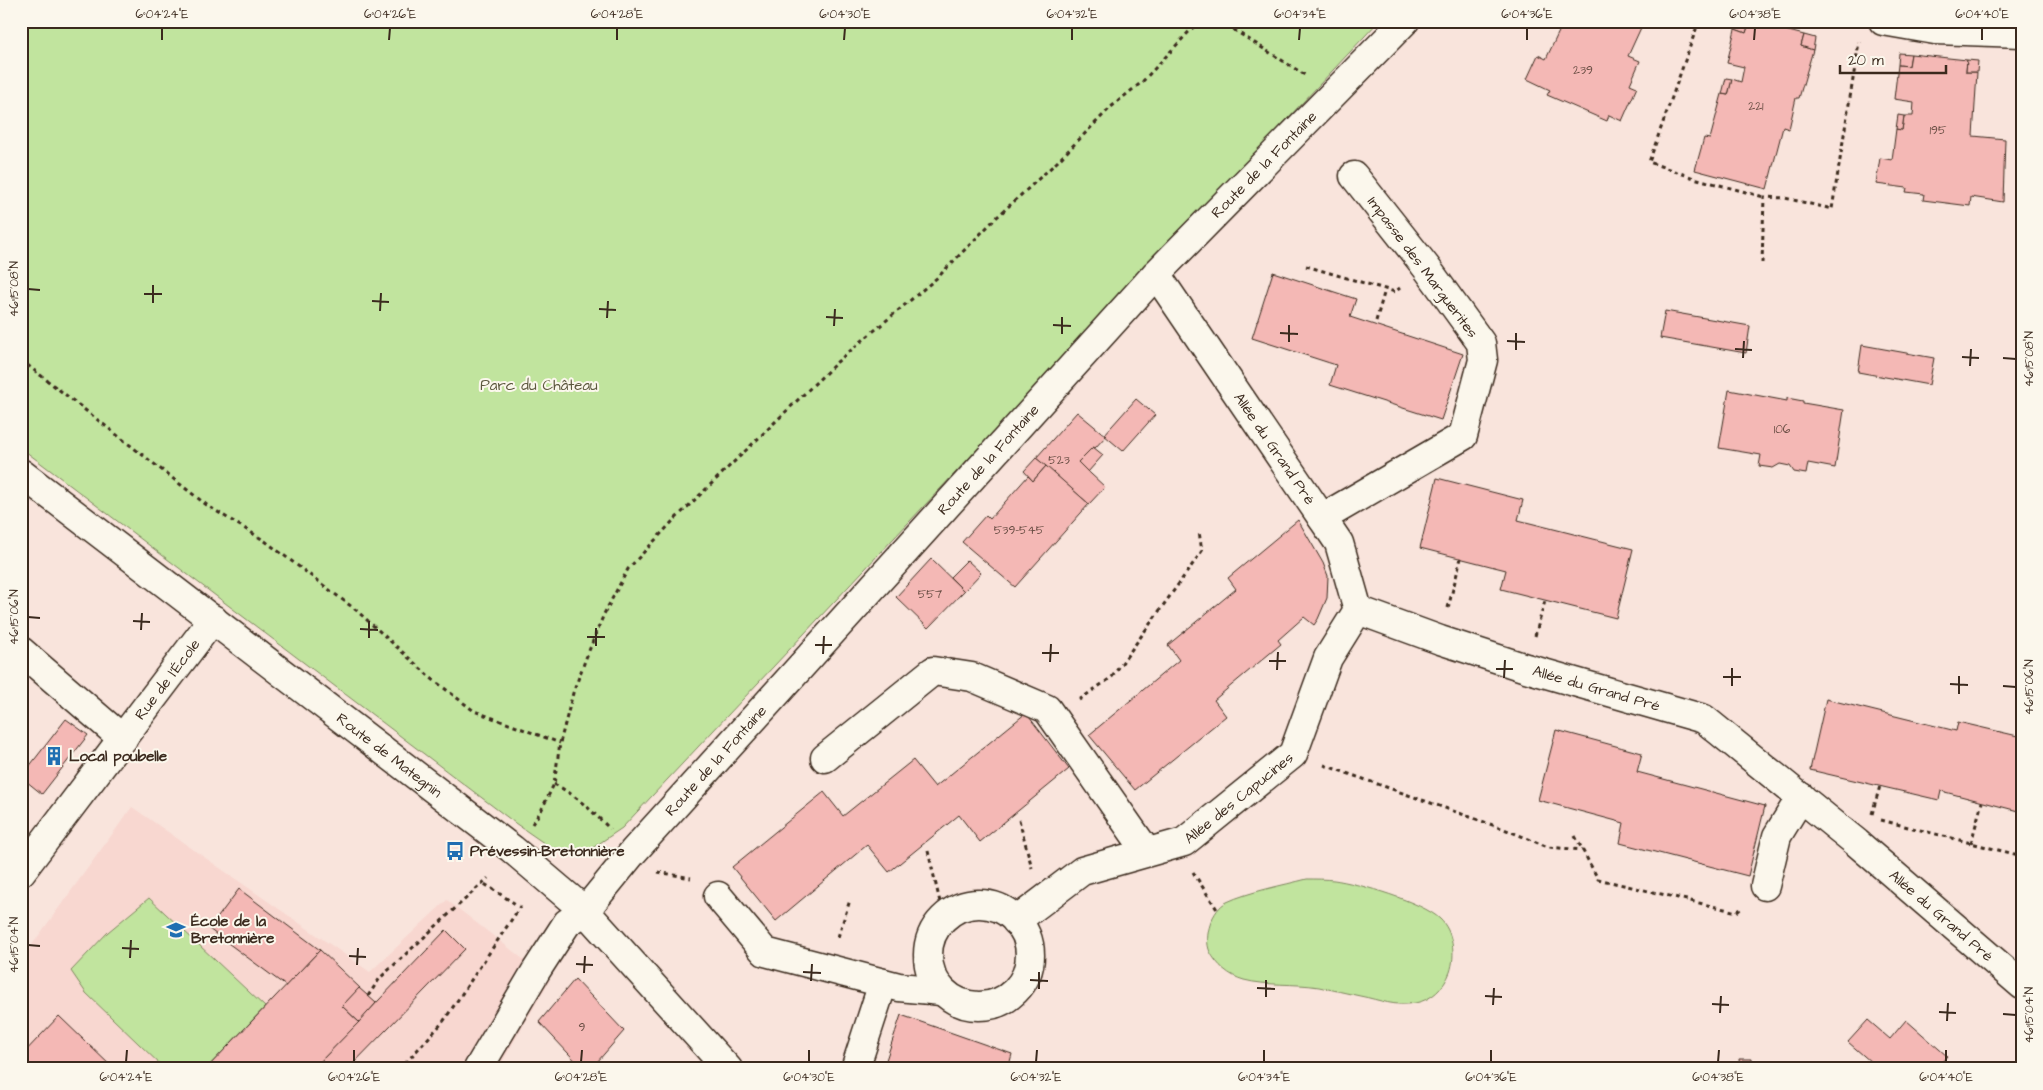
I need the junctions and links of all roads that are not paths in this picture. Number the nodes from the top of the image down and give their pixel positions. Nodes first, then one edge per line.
1 (1405, 21) edge
2 (1883, 21) edge
3 (2022, 34) edge
4 (1354, 176) dead end
5 (1156, 274) junction
6 (21, 473) edge
7 (1322, 518) junction
8 (1358, 610) junction
9 (212, 619) junction
10 (21, 651) edge
11 (123, 739) junction
12 (825, 758) dead end
13 (1801, 797) junction
14 (1147, 852) junction
15 (21, 872) edge
16 (1765, 886) road end
17 (718, 896) road end
18 (585, 911) junction
19 (1016, 921) junction
20 (883, 983) junction
21 (2022, 984) edge
22 (940, 991) junction
23 (478, 1069) edge
24 (728, 1069) edge
25 (855, 1069) edge

1 - 5 street, Route de la Fontaine
2 - 3 street
4 - 7 street, Impasse des Marguerites
5 - 7 street, Allée du Grand Pré
5 - 18 street, Route de la Fontaine
6 - 9 street, Route de Mategnin
7 - 8 street, Allée du Grand Pré
8 - 13 street, Allée du Grand Pré
8 - 14 street, Allée des Capucines
9 - 11 street, Rue de l'École
9 - 18 street, Route de Mategnin
10 - 11 street
11 - 15 street, Rue de l'École
12 - 14 street
13 - 16 street
13 - 21 street, Allée du Grand Pré
14 - 19 street, Allée des Capucines
17 - 20 street
18 - 23 street, Route de la Fontaine
18 - 24 street, Route de Mategnin
19 - 22 street
19 - 22 street
20 - 22 street
20 - 25 street

